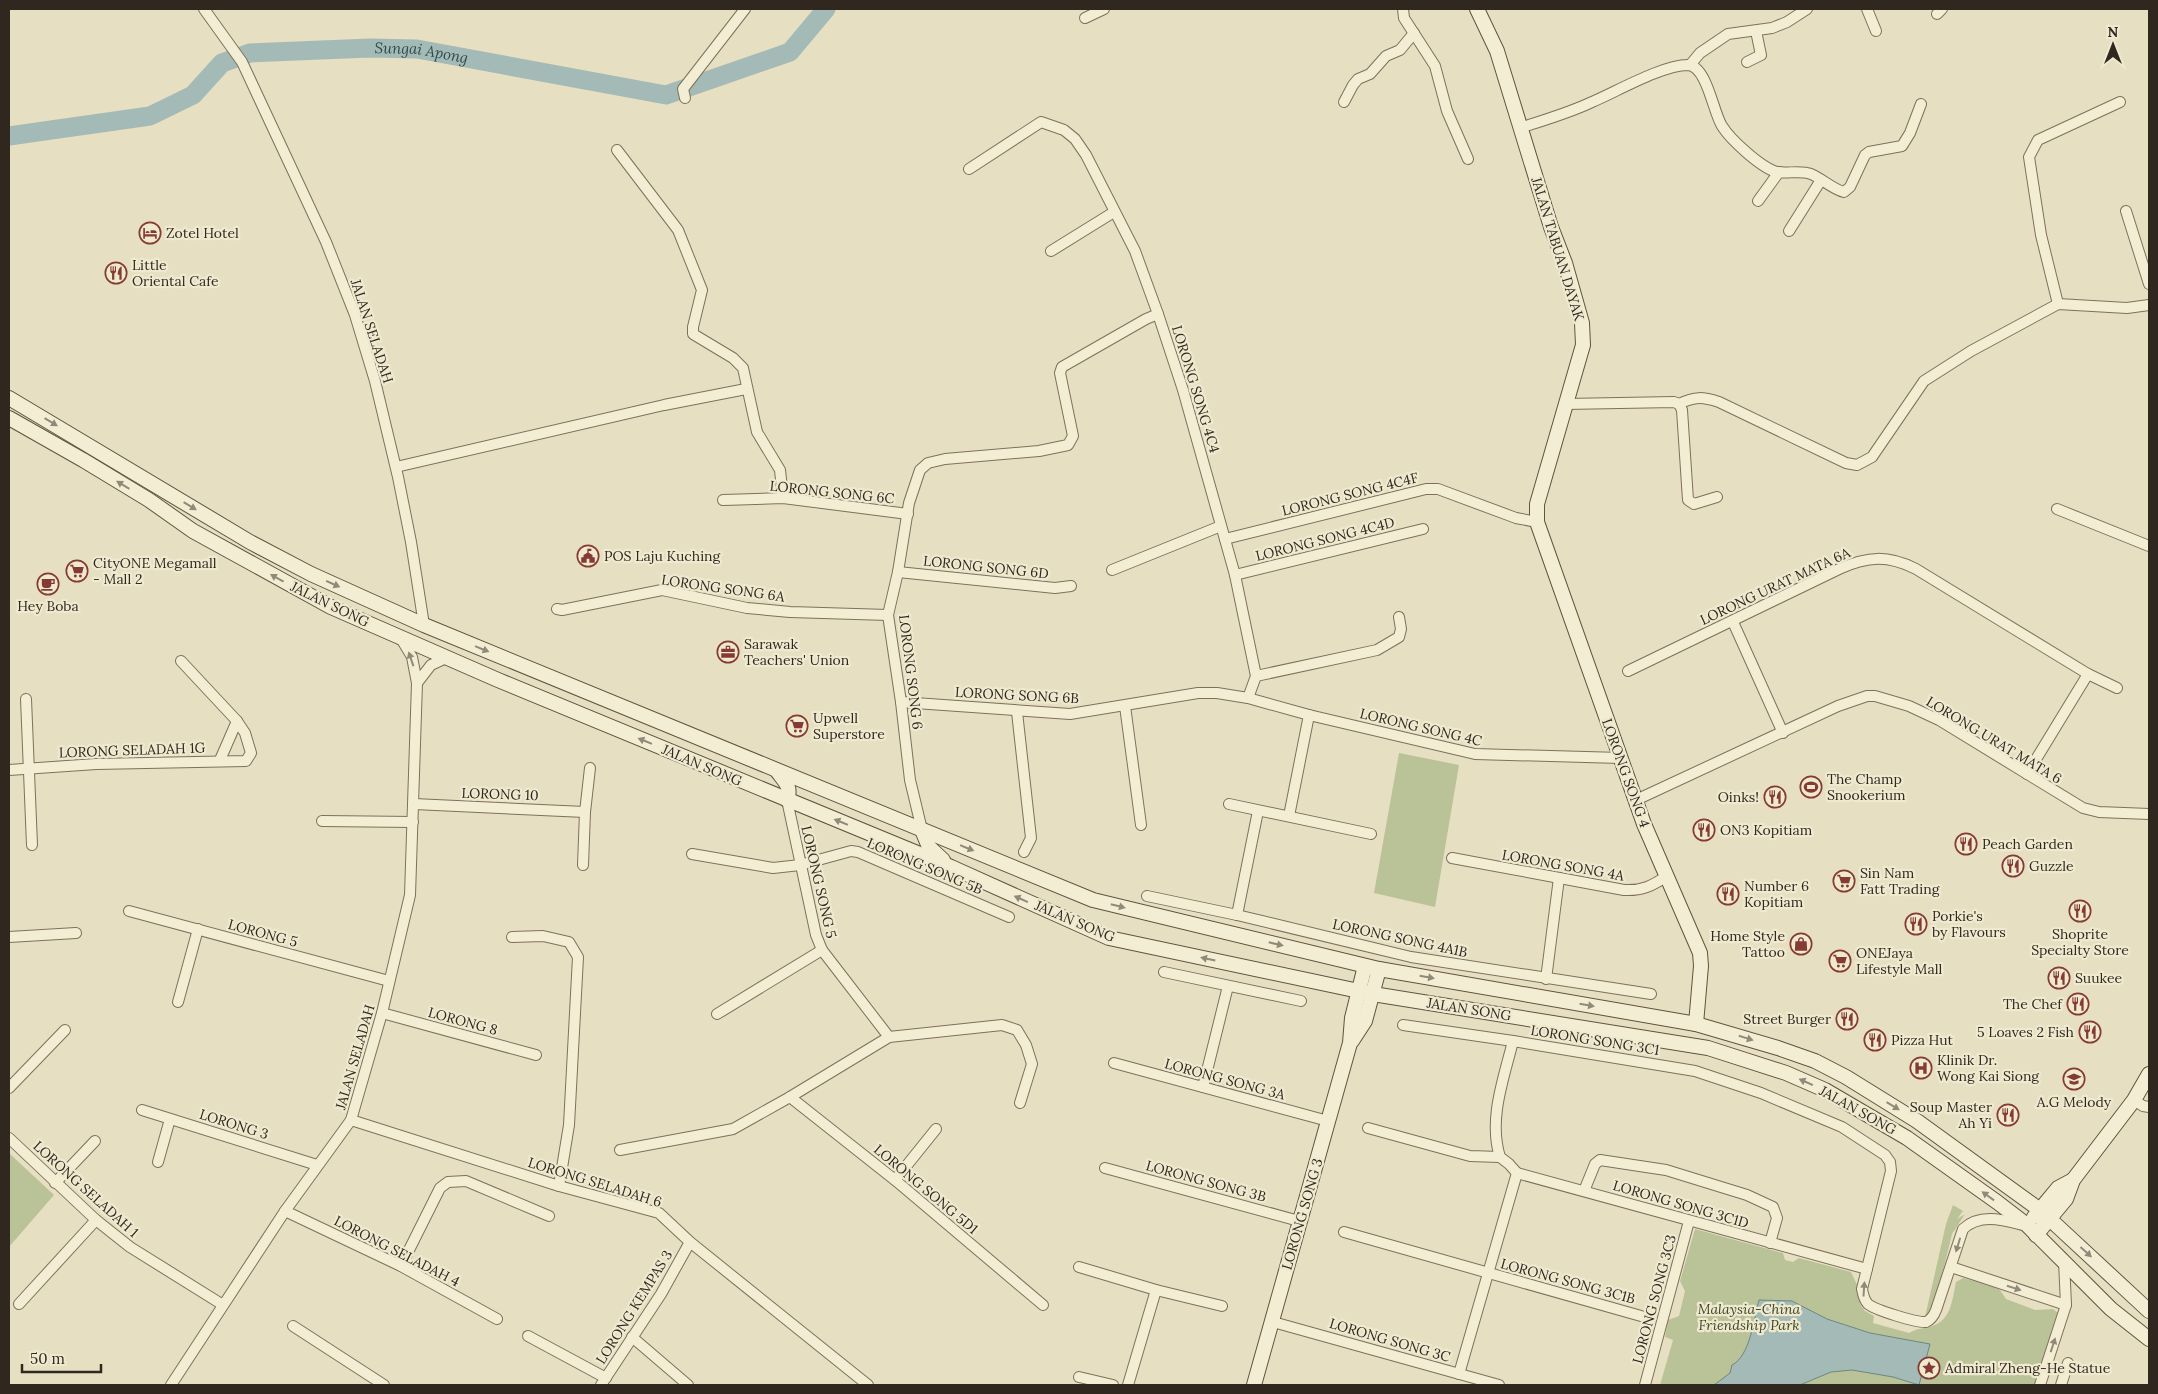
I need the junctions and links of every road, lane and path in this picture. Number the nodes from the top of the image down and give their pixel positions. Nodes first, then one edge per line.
1 (204, 9) edge
2 (744, 9) edge
3 (1104, 9) edge
4 (1403, 9) edge
5 (1477, 9) edge
6 (1807, 9) edge
7 (1867, 9) edge
8 (1085, 18) dead end
9 (1756, 30) junction
10 (1876, 31) dead end
11 (1414, 33) junction
12 (1747, 62) dead end
13 (1690, 65) junction
14 (684, 94) dead end
15 (1344, 102) dead end
16 (2120, 102) dead end
17 (1921, 104) dead end
18 (1520, 128) junction
19 (617, 150) dead end
20 (1468, 159) dead end
21 (969, 169) dead end
22 (1779, 172) junction
23 (1821, 180) junction
24 (1758, 201) dead end
25 (2126, 211) dead end
26 (1114, 212) junction
27 (1789, 231) dead end
28 (1051, 251) dead end
29 (2149, 284) edge
30 (2058, 304) junction
31 (2149, 305) edge
32 (1158, 314) junction
33 (746, 389) junction
34 (9, 398) edge
35 (1564, 404) junction
36 (1679, 404) junction
37 (9, 418) edge
38 (396, 468) junction
39 (1717, 497) dead end
40 (783, 498) junction
41 (723, 500) dead end
42 (2057, 509) dead end
43 (908, 514) junction
44 (1537, 522) junction
45 (1221, 526) junction
46 (1422, 529) dead end
47 (1225, 539) junction
48 (2149, 546) edge
49 (1112, 570) dead end
50 (898, 572) junction
51 (1234, 575) junction
52 (1071, 586) dead end
53 (557, 608) dead end
54 (888, 615) junction
55 (1398, 617) dead end
56 (1733, 622) junction
57 (424, 625) junction
58 (400, 637) junction
59 (446, 658) junction
60 (181, 661) dead end
61 (1628, 672) dead end
62 (2088, 674) junction
63 (1256, 676) junction
64 (417, 683) junction
65 (2117, 688) dead end
66 (1248, 698) junction
67 (26, 699) dead end
68 (901, 702) junction
69 (1125, 706) junction
70 (1017, 712) junction
71 (1309, 715) junction
72 (237, 721) junction
73 (1783, 733) junction
74 (1621, 758) junction
75 (220, 760) junction
76 (590, 768) dead end
77 (30, 769) junction
78 (9, 770) edge
79 (777, 770) junction
80 (2027, 774) junction
81 (787, 800) junction
82 (1636, 800) junction
83 (414, 804) junction
84 (1229, 804) dead end
85 (1258, 811) junction
86 (585, 812) junction
87 (2149, 814) edge
88 (1289, 816) junction
89 (322, 821) dead end
90 (413, 822) junction
91 (1140, 825) dead end
92 (922, 830) junction
93 (1371, 834) dead end
94 (32, 845) dead end
95 (1024, 852) dead end
96 (692, 854) dead end
97 (1452, 858) dead end
98 (583, 865) dead end
99 (800, 865) junction
100 (951, 867) junction
101 (1667, 876) junction
102 (1558, 878) junction
103 (1147, 896) dead end
104 (129, 911) dead end
105 (1237, 915) junction
106 (1009, 917) dead end
107 (198, 930) junction
108 (76, 933) dead end
109 (9, 937) edge
110 (512, 937) dead end
111 (822, 950) junction
112 (1365, 966) junction
113 (1379, 969) junction
114 (1164, 972) dead end
115 (1546, 978) junction
116 (389, 981) junction
117 (1228, 986) junction
118 (1358, 991) junction
119 (1373, 994) junction
120 (1651, 994) dead end
121 (1301, 1001) dead end
122 (178, 1002) dead end
123 (382, 1013) junction
124 (717, 1014) dead end
125 (1696, 1024) junction
126 (1404, 1025) dead end
127 (65, 1030) dead end
128 (889, 1037) junction
129 (1513, 1041) junction
130 (1350, 1043) junction
131 (536, 1056) dead end
132 (1114, 1063) dead end
133 (2149, 1074) edge
134 (1204, 1087) junction
135 (9, 1088) edge
136 (790, 1097) junction
137 (2134, 1100) junction
138 (1020, 1104) dead end
139 (2149, 1107) edge
140 (142, 1110) dead end
141 (170, 1119) junction
142 (351, 1120) junction
143 (1328, 1121) junction
144 (1368, 1128) dead end
145 (936, 1129) dead end
146 (9, 1138) edge
147 (95, 1141) dead end
148 (620, 1150) dead end
149 (1500, 1157) junction
150 (158, 1162) dead end
151 (317, 1165) junction
152 (1105, 1168) dead end
153 (1517, 1173) junction
154 (895, 1180) junction
155 (55, 1183) junction
156 (559, 1186) junction
157 (1584, 1191) junction
158 (285, 1211) junction
159 (2045, 1214) junction
160 (549, 1216) dead end
161 (96, 1220) junction
162 (1299, 1221) junction
163 (1689, 1221) junction
164 (2031, 1230) junction
165 (1344, 1232) dead end
166 (690, 1242) junction
167 (1770, 1243) junction
168 (2064, 1261) junction
169 (401, 1266) junction
170 (1079, 1267) dead end
171 (1951, 1267) junction
172 (1867, 1270) junction
173 (1488, 1273) junction
174 (1156, 1290) junction
175 (19, 1304) dead end
176 (223, 1305) junction
177 (1043, 1305) dead end
178 (2066, 1305) junction
179 (1222, 1306) dead end
180 (2149, 1311) edge
181 (1640, 1316) dead end
182 (497, 1319) dead end
183 (1273, 1322) junction
184 (293, 1326) dead end
185 (528, 1336) dead end
186 (632, 1337) junction
187 (2149, 1339) edge
188 (2068, 1363) dead end
189 (1458, 1374) junction
190 (1079, 1376) dead end
191 (604, 1382) edge
192 (175, 1384) edge
193 (378, 1384) edge
194 (688, 1385) edge
195 (868, 1385) edge
196 (1113, 1385) edge
197 (1128, 1385) edge
198 (1254, 1385) edge
199 (1499, 1385) edge
200 (1645, 1385) edge
201 (2040, 1385) edge
202 (2061, 1385) edge

1 - 38 street, JALAN SELADAH
2 - 14 street
3 - 8 street
4 - 11 street
5 - 18 main road, JALAN TABUAN DAYAK
6 - 9 street
7 - 10 street
9 - 12 street
9 - 13 street
11 - 15 street
11 - 20 street
13 - 18 street
13 - 22 street
16 - 30 street
17 - 23 street
18 - 35 main road, JALAN TABUAN DAYAK
19 - 33 street
21 - 26 street, LORONG SONG 4C4
22 - 23 street
22 - 24 street
23 - 27 street
25 - 29 street
26 - 28 street
26 - 32 street, LORONG SONG 4C4
30 - 31 street
30 - 36 street
32 - 43 street, LORONG SONG 6
32 - 45 street, LORONG SONG 4C4
33 - 38 street
33 - 40 street
34 -> 57 main road, JALAN SONG
35 - 36 street
35 - 44 main road, JALAN TABUAN DAYAK
36 - 39 street
58 -> 37 main road, JALAN SONG
38 - 57 street, JALAN SELADAH
40 - 41 street, LORONG SONG 6C
40 - 43 street, LORONG SONG 6C
42 - 48 street
43 - 50 street, LORONG SONG 6
44 - 47 street, LORONG SONG 4C4F
44 - 74 main road, LORONG SONG 4
45 - 47 street, LORONG SONG 4C4
45 - 49 street
46 - 51 street, LORONG SONG 4C4D
47 - 51 street, LORONG SONG 4C4
50 - 52 street, LORONG SONG 6D
50 - 54 street, LORONG SONG 6
51 - 63 street, LORONG SONG 4C4
53 - 54 street, LORONG SONG 6A
54 - 68 street, LORONG SONG 6
55 - 63 street
56 - 61 street, LORONG URAT MATA 6A
56 - 62 street, LORONG URAT MATA 6A
56 - 73 street
57 -> 79 main road, JALAN SONG
58 - 59 main road, JALAN SONG
64 -> 58 street, JALAN SELADAH
59 - 64 street
81 -> 59 main road, JALAN SONG
60 - 72 street
62 - 65 street, LORONG URAT MATA 6A
62 - 80 street
63 - 66 street
64 - 83 street, JALAN SELADAH
66 - 69 street, LORONG SONG 6B
66 - 71 street, LORONG SONG 4C
67 - 77 street
68 - 70 street, LORONG SONG 6B
68 - 92 street, LORONG SONG 6
69 - 70 street, LORONG SONG 6B
69 - 91 street
70 - 95 street
71 - 74 street, LORONG SONG 4C
71 - 88 street
72 - 75 street
72 - 75 street, LORONG SELADAH 1G
73 - 80 street, LORONG URAT MATA 6
73 - 82 street, LORONG URAT MATA 6
74 - 82 main road, LORONG SONG 4
75 - 77 street, LORONG SELADAH 1G
76 - 86 street
77 - 78 street, LORONG SELADAH 1G
77 - 94 street
79 - 81 main road
79 - 92 main road, JALAN SONG
80 - 87 street, LORONG URAT MATA 6
81 - 99 street, LORONG SONG 5
100 -> 81 main road, JALAN SONG
82 - 101 main road, LORONG SONG 4
83 - 86 street, LORONG 10
83 - 90 street, JALAN SELADAH
84 - 85 street
85 - 88 street
85 - 105 street
86 - 98 street
88 - 93 street
89 - 90 street
90 - 116 street, JALAN SELADAH
92 - 100 main road
92 -> 112 main road, JALAN SONG
96 - 99 street, LORONG SONG 5B
97 - 102 street, LORONG SONG 4A
99 - 106 street, LORONG SONG 5B
99 - 111 street, LORONG SONG 5
118 -> 100 main road, JALAN SONG
101 - 102 street, LORONG SONG 4A
101 - 125 main road, LORONG SONG 4
102 - 115 street
103 - 105 street, LORONG SONG 4A1B
104 - 107 street, LORONG 5
105 - 115 street, LORONG SONG 4A1B
107 - 116 street, LORONG 5
107 - 122 street
108 - 109 street
110 - 156 street
111 - 124 street
111 - 128 street, LORONG SONG 5
112 - 113 main road, JALAN SONG
112 - 118 main road, LORONG SONG 3
113 - 119 main road, LORONG SONG 3
113 -> 125 main road, JALAN SONG
114 - 117 street
115 - 120 street, LORONG SONG 4A1B
116 - 123 street, JALAN SELADAH
117 - 121 street
117 - 134 street
118 - 119 main road, JALAN SONG
118 - 130 main road, LORONG SONG 3
119 - 130 main road, LORONG SONG 3
164 -> 119 main road, JALAN SONG
123 - 131 street, LORONG 8
123 - 142 street, JALAN SELADAH
125 -> 159 main road, JALAN SONG
126 - 129 street
127 - 135 street
128 - 136 street
128 - 138 street
129 - 149 street, LORONG SONG 3C1
129 - 172 street, LORONG SONG 3C1
130 - 143 main road, LORONG SONG 3
132 - 134 street, LORONG SONG 3A
133 - 137 main road
134 - 143 street, LORONG SONG 3A
136 - 148 street
136 - 154 street, LORONG SONG 5D1
137 - 139 street
137 - 159 main road
140 - 141 street, LORONG 3
141 - 150 street
141 - 151 street, LORONG 3
142 - 151 street, JALAN SELADAH
142 - 156 street, LORONG SELADAH 6
143 - 162 main road, LORONG SONG 3
144 - 149 street
145 - 154 street
146 - 155 street, LORONG SELADAH 1
147 - 155 street
149 - 153 street
151 - 158 street, JALAN SELADAH
152 - 162 street, LORONG SONG 3B
153 - 157 street, LORONG SONG 3C1D
153 - 173 street
154 - 177 street, LORONG SONG 5D1
155 - 161 street, LORONG SELADAH 1
156 - 166 street, LORONG SELADAH 6
157 - 163 street, LORONG SONG 3C1D
157 - 167 street, LORONG SONG 3C1D
158 - 169 street, LORONG SELADAH 4
158 - 176 street, JALAN SELADAH
159 - 164 main road
159 -> 180 main road, JALAN SONG
160 - 169 street
161 - 175 street
161 - 176 street, LORONG SELADAH 1
162 - 183 main road, LORONG SONG 3
163 - 167 street, LORONG SONG 3C1D
163 - 200 street, LORONG SONG 3C3
164 - 168 main road, JALAN SONG
164 -> 171 street
165 - 173 street, LORONG SONG 3C1B
166 - 186 street, LORONG KEMPAS 3
166 - 195 street, LORONG SELADAH 6
167 - 172 street, LORONG SONG 3C1D
168 - 178 street
168 - 187 main road, JALAN SONG
169 - 182 street, LORONG SELADAH 4
170 - 174 street
171 -> 172 street, LORONG SONG 3C1
171 -> 178 street
173 - 181 street, LORONG SONG 3C1B
173 - 189 street
174 - 179 street
174 - 197 street
176 - 192 street, JALAN SELADAH
201 -> 178 street
183 - 189 street, LORONG SONG 3C
183 - 198 main road, LORONG SONG 3
184 - 193 street
185 - 191 street
186 - 191 street, LORONG KEMPAS 3
186 - 194 street
188 - 202 street
189 - 199 street, LORONG SONG 3C
190 - 196 street

